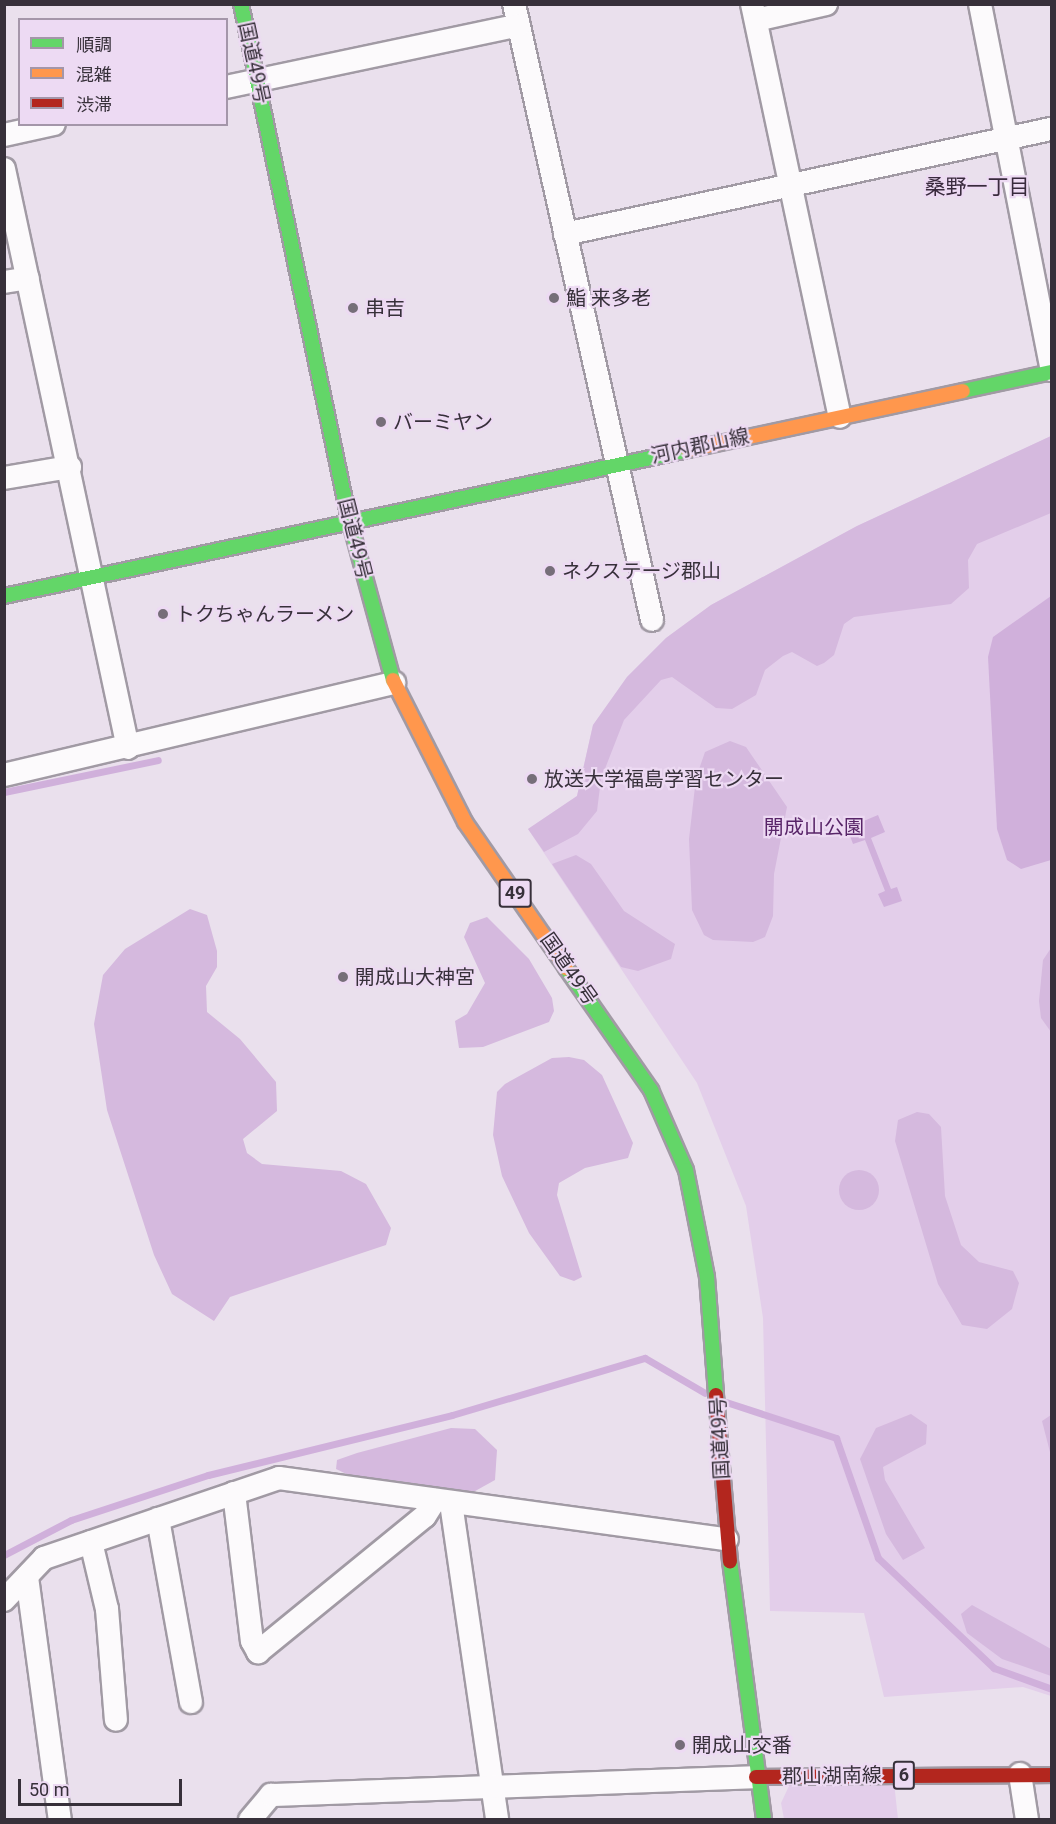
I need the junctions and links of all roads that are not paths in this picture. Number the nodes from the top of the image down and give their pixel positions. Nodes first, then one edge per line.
1 (241, 4) edge
2 (826, 4) edge
3 (980, 4) edge
4 (517, 10) edge
5 (754, 12) edge
6 (258, 80) junction
7 (228, 87) edge
8 (45, 126) edge
9 (1052, 129) edge
10 (4, 135) edge
11 (1010, 138) junction
12 (6, 182) edge
13 (790, 185) junction
14 (565, 234) junction
15 (28, 278) junction
16 (4, 282) edge
17 (1052, 371) edge
18 (840, 417) junction
19 (614, 463) junction
20 (70, 467) junction
21 (4, 478) edge
22 (349, 519) junction
23 (95, 576) junction
24 (4, 596) edge
25 (652, 620) dead end
26 (394, 683) junction
27 (128, 748) junction
28 (4, 775) edge
29 (234, 1493) junction
30 (443, 1501) junction
31 (158, 1520) junction
32 (727, 1539) junction
33 (91, 1542) junction
34 (27, 1577) junction
35 (4, 1600) edge
36 (191, 1702) dead end
37 (116, 1720) dead end
38 (1020, 1774) junction
39 (1052, 1774) edge
40 (756, 1777) junction
41 (491, 1785) junction
42 (60, 1820) edge
43 (250, 1820) edge
44 (497, 1820) edge
45 (764, 1820) edge
46 (1028, 1820) edge

1 - 6 main road, 国道49号 / 49
2 - 5 street
3 - 11 street
4 - 6 street
4 - 14 street
5 - 13 street
6 - 7 street
6 - 22 main road, 国道49号 / 49
8 - 10 street
9 - 11 street
11 - 13 street
11 - 17 street
12 - 15 street
13 - 14 street
13 - 18 street
14 - 19 street
15 - 16 street
15 - 20 street
17 - 18 main road, 河内郡山線
18 - 19 main road, 河内郡山線
19 - 22 main road, 河内郡山線
19 - 25 street
20 - 21 street
20 - 23 street
22 - 23 main road, 河内郡山線
22 - 26 main road, 国道49号 / 49
23 - 24 main road, 河内郡山線
23 - 27 street
26 - 27 street
26 - 32 main road, 国道49号 / 49
27 - 28 street
29 - 30 street
29 - 30 street
29 - 31 street
30 - 32 street
30 - 41 street
31 - 33 street
31 - 36 street
32 - 40 main road, 国道49号 / 49
33 - 34 street
33 - 37 street
34 - 35 street
34 - 42 street
38 - 39 main road, 郡山湖南線 / 6
38 - 40 main road, 郡山湖南線 / 6
38 - 46 street
40 - 41 street
40 - 45 main road, 国道49号 / 49
41 - 43 street
41 - 44 street

